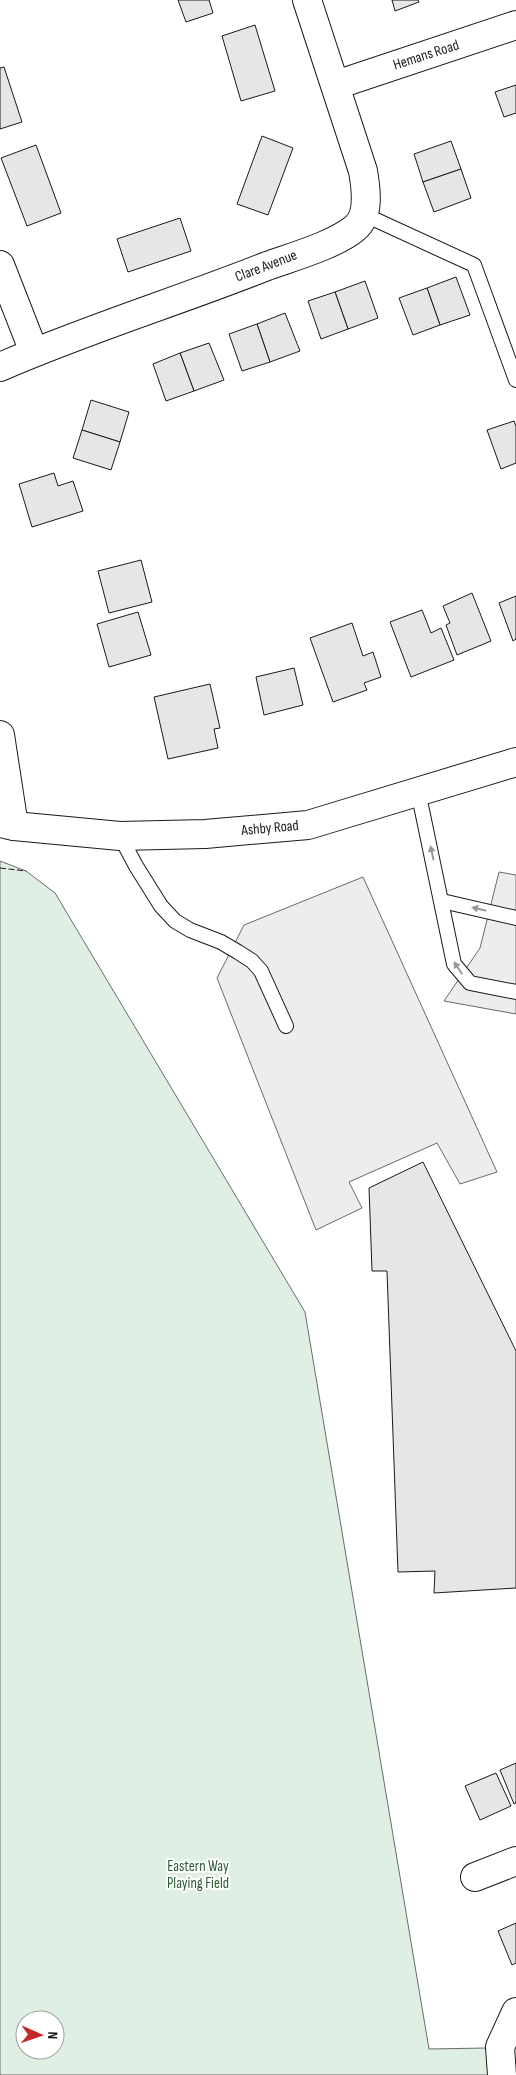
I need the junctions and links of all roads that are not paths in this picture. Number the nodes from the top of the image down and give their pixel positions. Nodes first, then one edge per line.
1 (307, 0) edge
2 (516, 25) edge
3 (336, 85) junction
4 (363, 214) junction
5 (0, 265) edge
6 (34, 352) junction
7 (0, 367) edge
8 (516, 380) edge
9 (0, 735) edge
10 (516, 762) edge
11 (418, 791) junction
12 (7, 824) edge
13 (120, 836) junction
14 (442, 901) junction
15 (516, 918) edge
16 (516, 992) edge
17 (286, 1026) dead end
18 (516, 1861) edge
19 (475, 1877) dead end
20 (516, 2012) edge
21 (502, 2075) edge

1 - 3 street
2 - 3 street, Hemans Road
3 - 4 street
4 - 6 street, Clare Avenue
4 - 8 lane
5 - 6 street
6 - 7 street
9 - 12 street, Ashby Road
10 - 11 street, Ashby Road
11 - 13 street, Ashby Road
14 -> 11 lane
12 - 13 street, Ashby Road
13 - 17 lane
15 -> 14 lane
16 -> 14 lane
18 - 19 street
20 - 21 street

